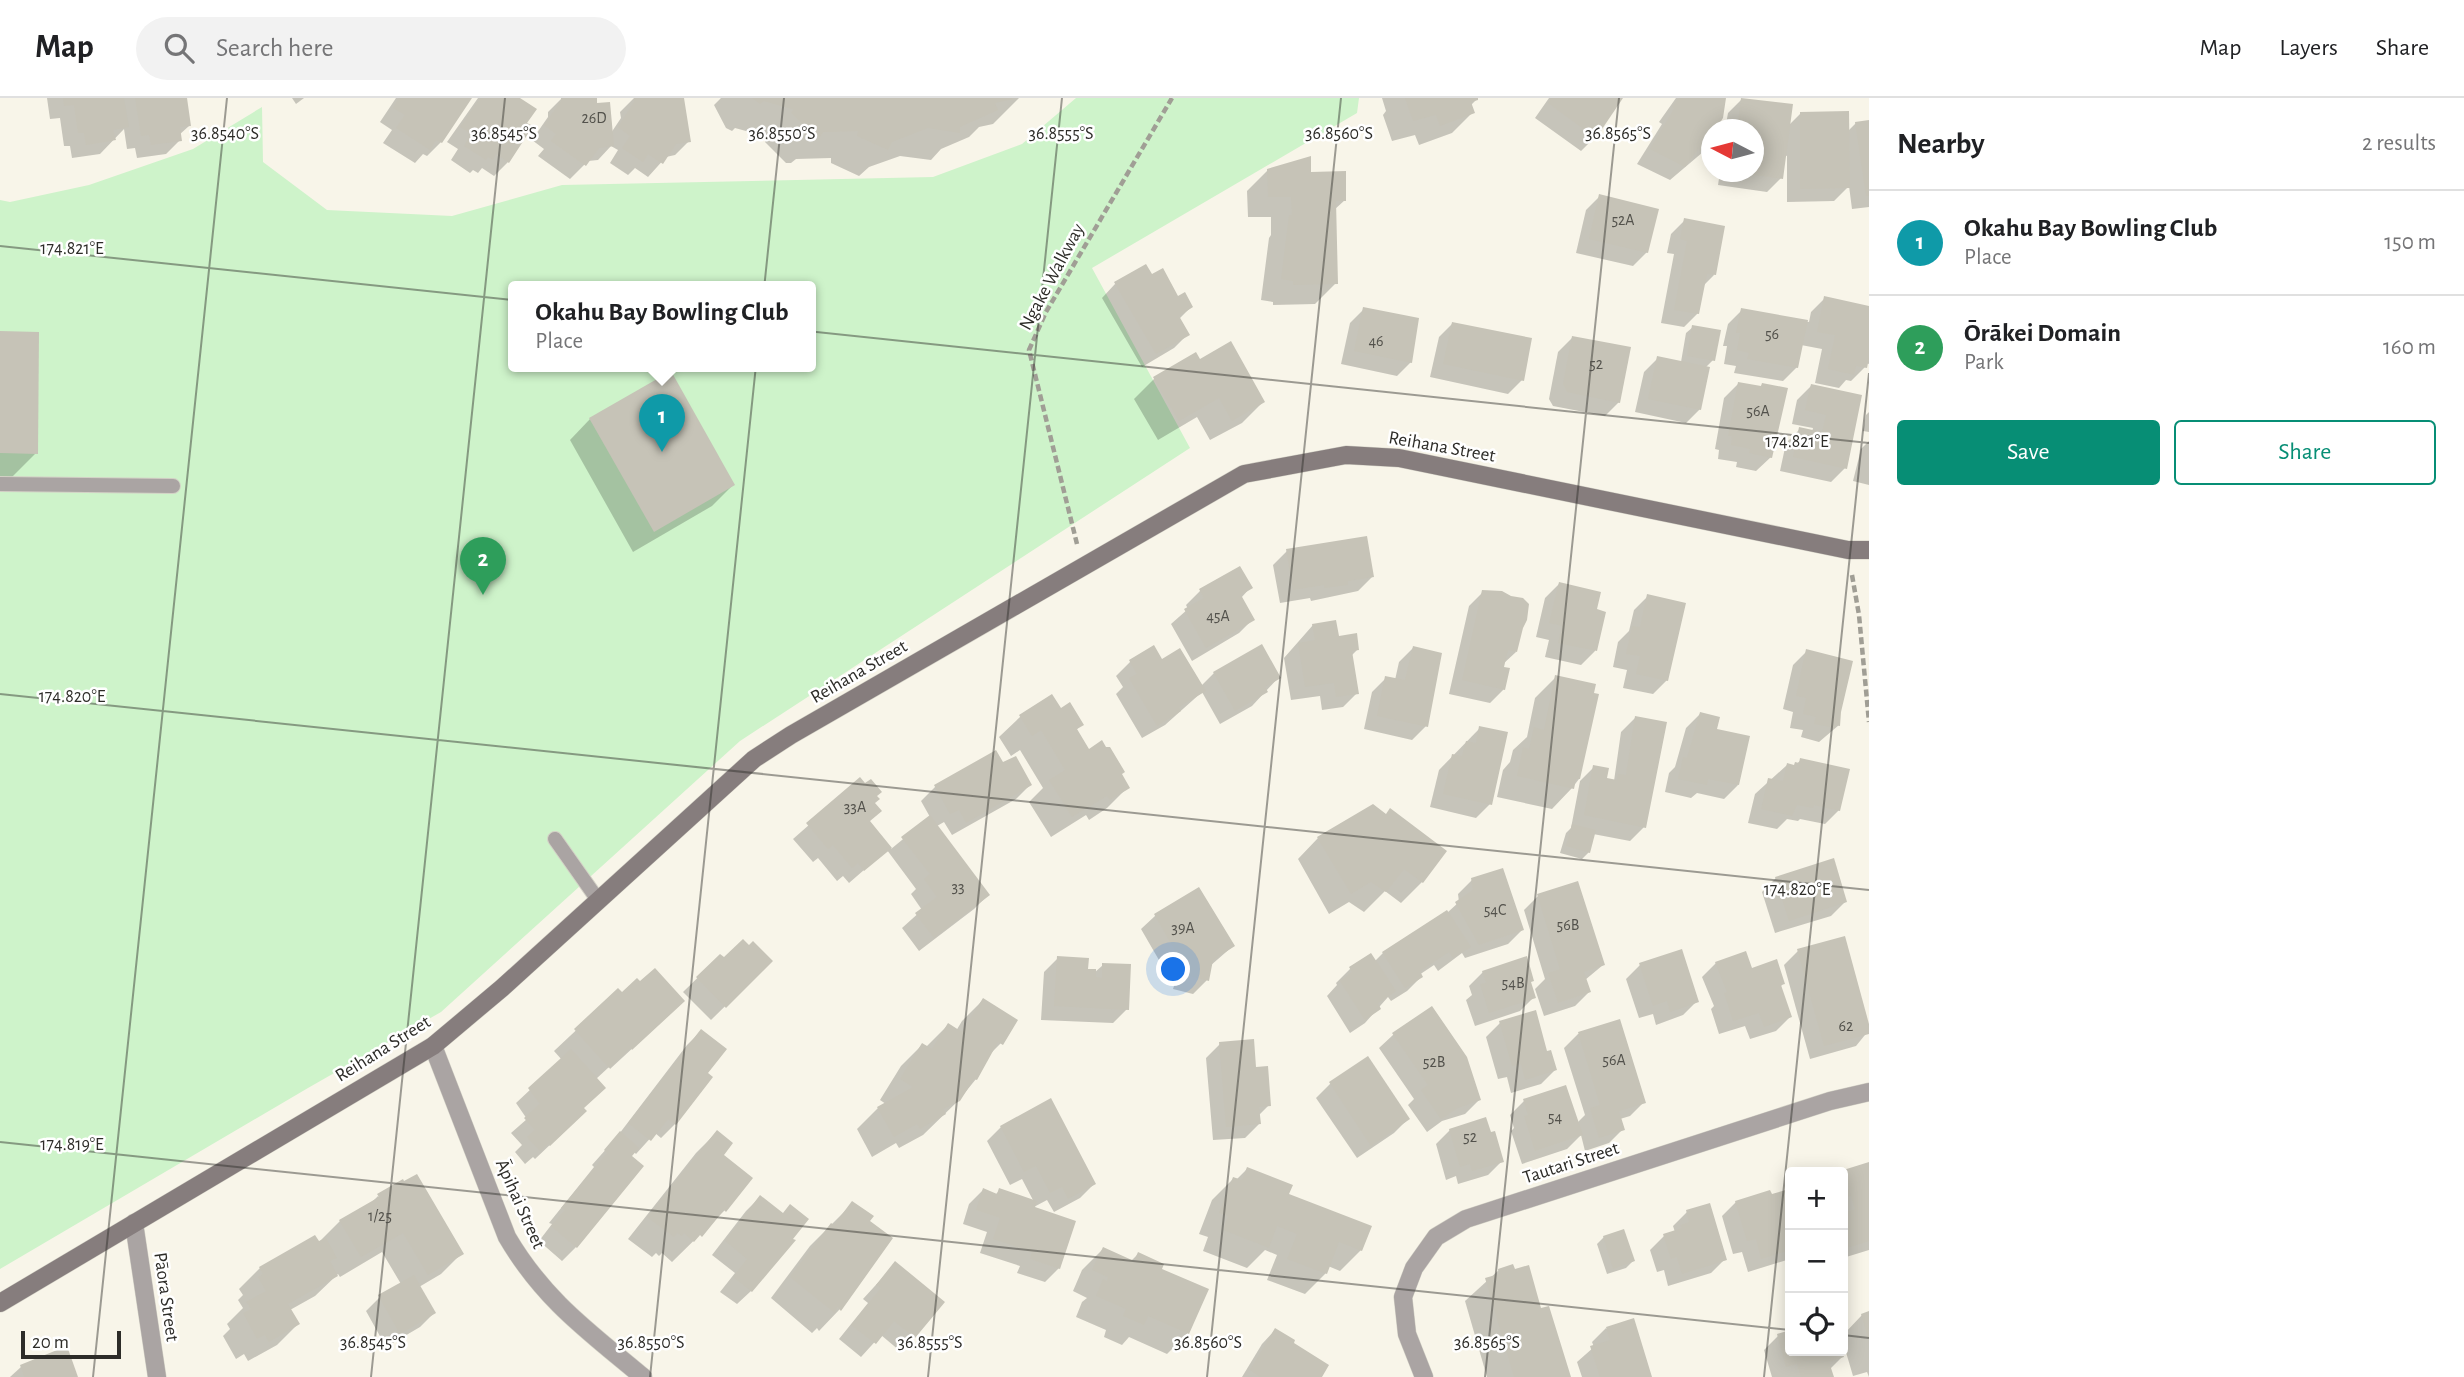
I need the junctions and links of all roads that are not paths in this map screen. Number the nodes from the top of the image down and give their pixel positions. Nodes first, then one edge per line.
1 (0, 484) edge
2 (173, 486) dead end
3 (1869, 550) edge
4 (555, 839) dead end
5 (598, 900) junction
6 (433, 1046) junction
7 (1869, 1092) edge
8 (134, 1223) junction
9 (0, 1303) edge
10 (157, 1377) edge
11 (643, 1377) edge
12 (1424, 1377) edge

1 - 2 lane
3 - 5 street, Reihana Street
4 - 5 lane
5 - 6 street, Reihana Street
6 - 8 street, Reihana Street
6 - 11 street, Āpihai Street
7 - 12 street, Tautari Street
8 - 9 street, Reihana Street
8 - 10 street, Pāora Street

